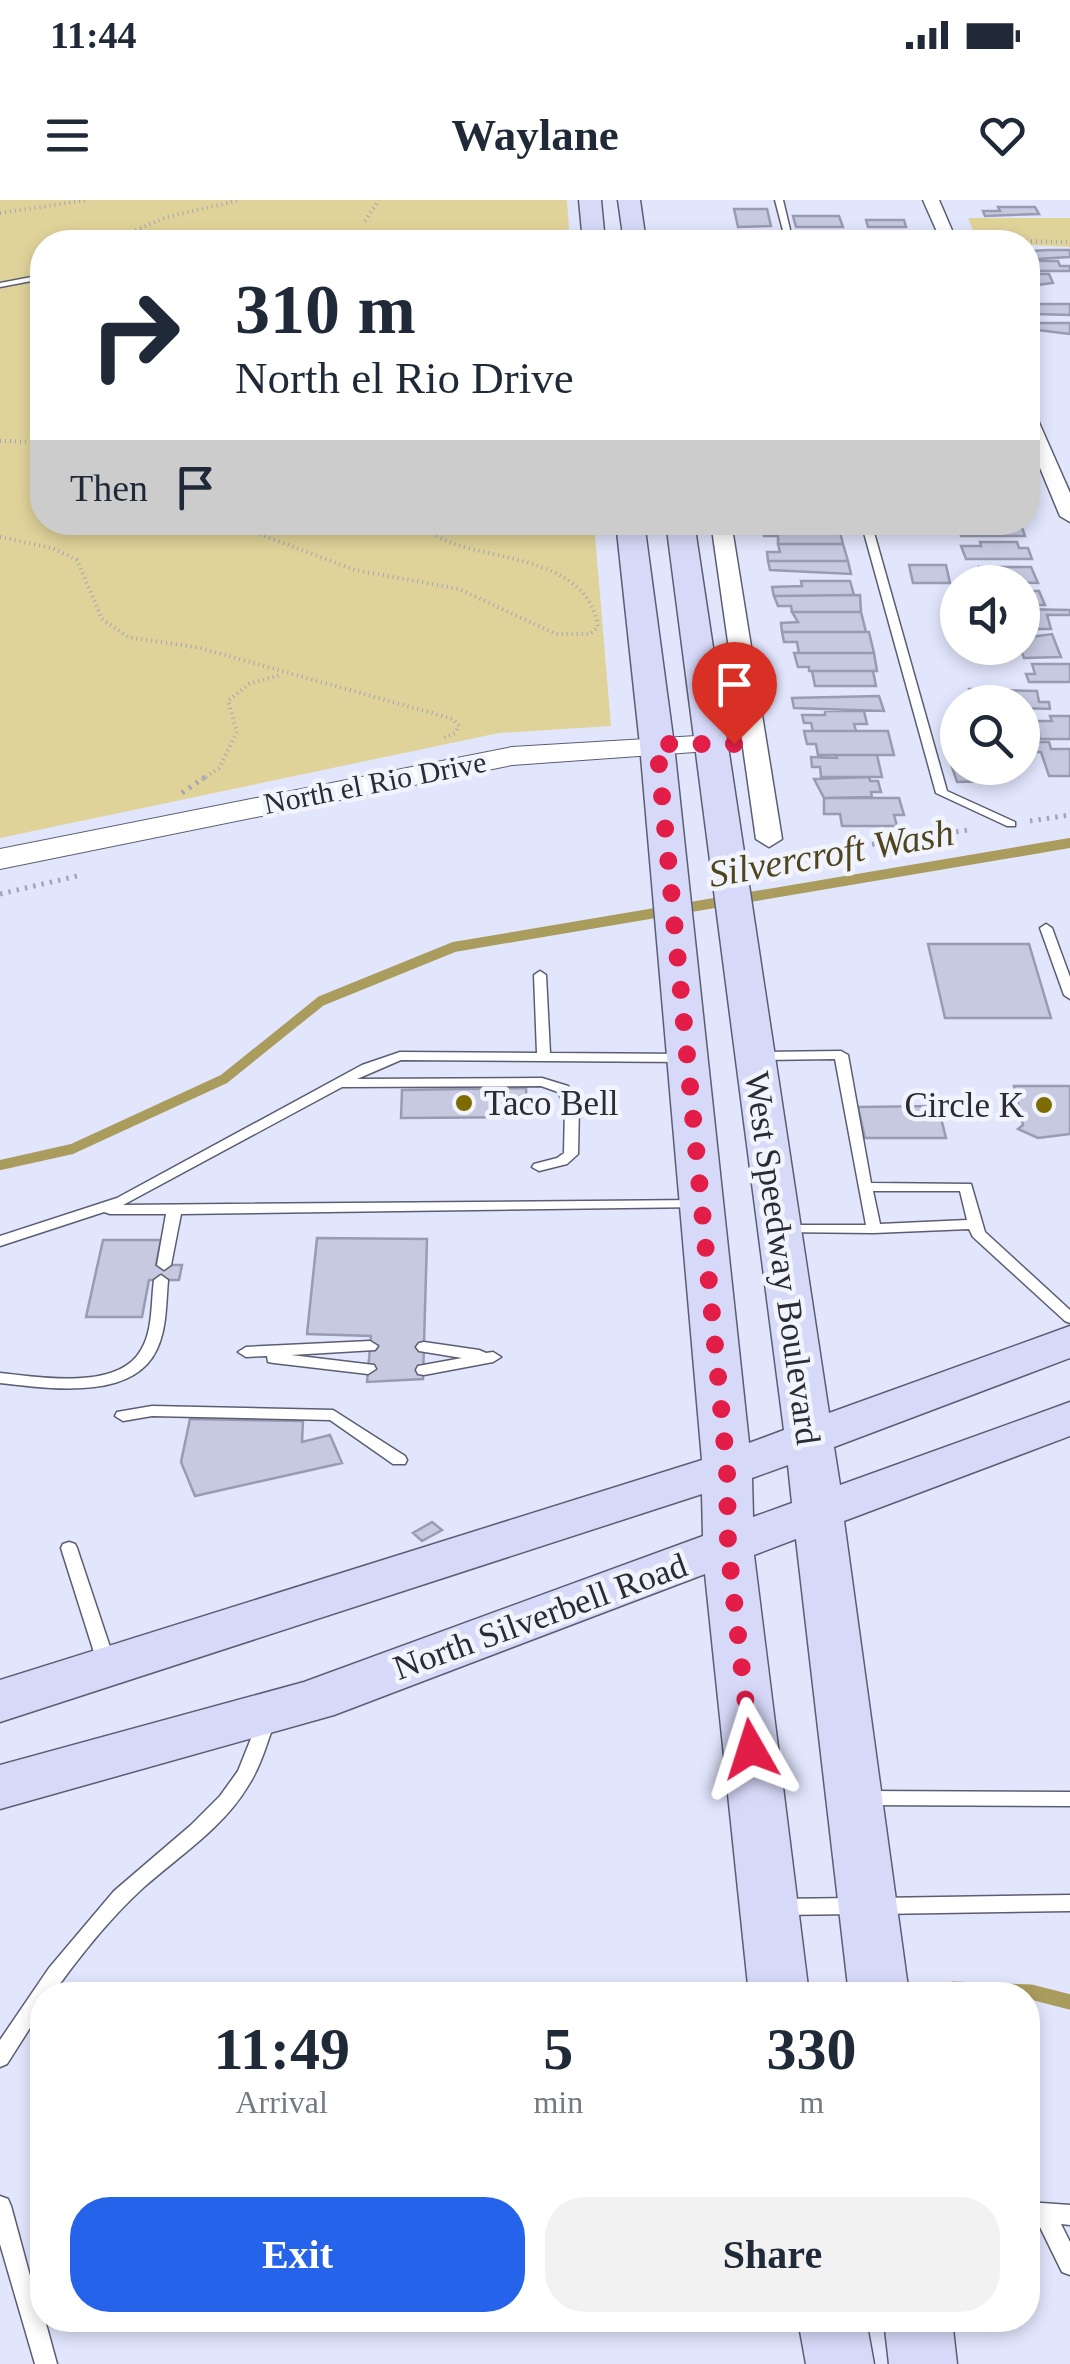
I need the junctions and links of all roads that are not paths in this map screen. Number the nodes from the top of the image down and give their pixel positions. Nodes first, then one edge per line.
1 (590, 200) edge
2 (629, 200) edge
3 (779, 200) edge
4 (931, 200) edge
5 (593, 230) edge
6 (633, 230) edge
7 (787, 230) edge
8 (944, 230) edge
9 (30, 279) edge
10 (0, 285) edge
11 (1040, 464) edge
12 (1070, 464) edge
13 (1040, 467) edge
14 (1070, 516) edge
15 (632, 535) edge
16 (682, 535) edge
17 (723, 535) edge
18 (870, 535) edge
19 (657, 744) junction
20 (712, 744) junction
21 (755, 744) junction
22 (1011, 824) road end
23 (775, 848) road end
24 (0, 859) edge
25 (1046, 928) dead end
26 (540, 975) dead end
27 (1070, 995) edge
28 (544, 1056) junction
29 (756, 1056) junction
30 (687, 1058) junction
31 (339, 1083) junction
32 (539, 1167) dead end
33 (865, 1188) junction
34 (701, 1204) junction
35 (174, 1210) junction
36 (94, 1211) junction
37 (974, 1224) junction
38 (780, 1229) junction
39 (874, 1229) junction
40 (0, 1241) edge
41 (1070, 1318) edge
42 (1070, 1341) edge
43 (369, 1357) joint
44 (493, 1358) dead end
45 (424, 1359) dead end
46 (0, 1378) edge
47 (122, 1416) dead end
48 (1070, 1418) edge
49 (809, 1439) junction
50 (400, 1460) dead end
51 (727, 1469) junction
52 (816, 1514) junction
53 (728, 1547) junction
54 (69, 1548) dead end
55 (108, 1669) junction
56 (0, 1701) edge
57 (269, 1712) junction
58 (0, 1787) edge
59 (853, 1798) junction
60 (1070, 1799) edge
61 (1070, 1904) edge
62 (867, 1906) junction
63 (769, 1907) junction
64 (48, 1982) edge
65 (778, 1982) edge
66 (877, 1982) edge
67 (30, 2007) edge
68 (0, 2058) edge
69 (0, 2206) edge
70 (1040, 2212) edge
71 (1070, 2215) edge
72 (1040, 2218) edge
73 (1070, 2265) edge
74 (30, 2309) edge
75 (37, 2332) edge
76 (834, 2332) edge
77 (919, 2332) edge
78 (46, 2364) edge
79 (840, 2364) edge
80 (923, 2364) edge

1 - 5 main road
2 - 6 main road
3 - 7 lane
4 - 8 street
9 - 10 lane
11 - 12 street
13 - 14 street
15 - 19 main road, West Speedway Boulevard
16 - 20 main road, West Speedway Boulevard
17 - 21 street
18 - 22 lane
19 - 20 street, North el Rio Drive
19 - 24 street, North el Rio Drive
19 - 30 main road, West Speedway Boulevard
20 - 21 street, North el Rio Drive
20 - 29 main road, West Speedway Boulevard
21 - 23 street
25 - 27 lane
26 - 28 lane
28 - 30 lane
28 - 31 lane
29 - 30 main road
29 - 33 lane
29 - 38 main road, West Speedway Boulevard
30 - 34 main road, West Speedway Boulevard
31 - 32 lane
31 - 36 lane
33 - 37 lane
33 - 39 lane
34 - 35 lane
34 - 51 main road, West Speedway Boulevard
35 - 36 lane
35 - 46 lane
36 - 40 lane
37 - 39 lane
37 - 41 lane
38 - 39 lane
38 - 49 main road, West Speedway Boulevard
42 - 49 main road
43 - 43 lane
44 - 45 lane
47 - 50 lane
48 - 52 main road, North Silverbell Road
49 - 51 main road
49 - 52 main road, West Speedway Boulevard
51 - 53 main road, West Speedway Boulevard
51 - 55 main road
52 - 53 main road, North Silverbell Road
52 - 59 main road, West Speedway Boulevard
53 - 57 main road, North Silverbell Road
53 - 63 main road, West Speedway Boulevard
54 - 55 lane
55 - 56 main road
57 - 58 main road, North Silverbell Road
57 - 64 lane
59 - 60 lane
59 - 62 main road, West Speedway Boulevard
61 - 62 lane
62 - 63 lane
62 - 66 main road, West Speedway Boulevard
63 - 65 main road, West Speedway Boulevard
67 - 68 lane
69 - 74 lane
70 - 71 lane
72 - 73 lane
75 - 78 lane
76 - 79 main road
77 - 80 main road

